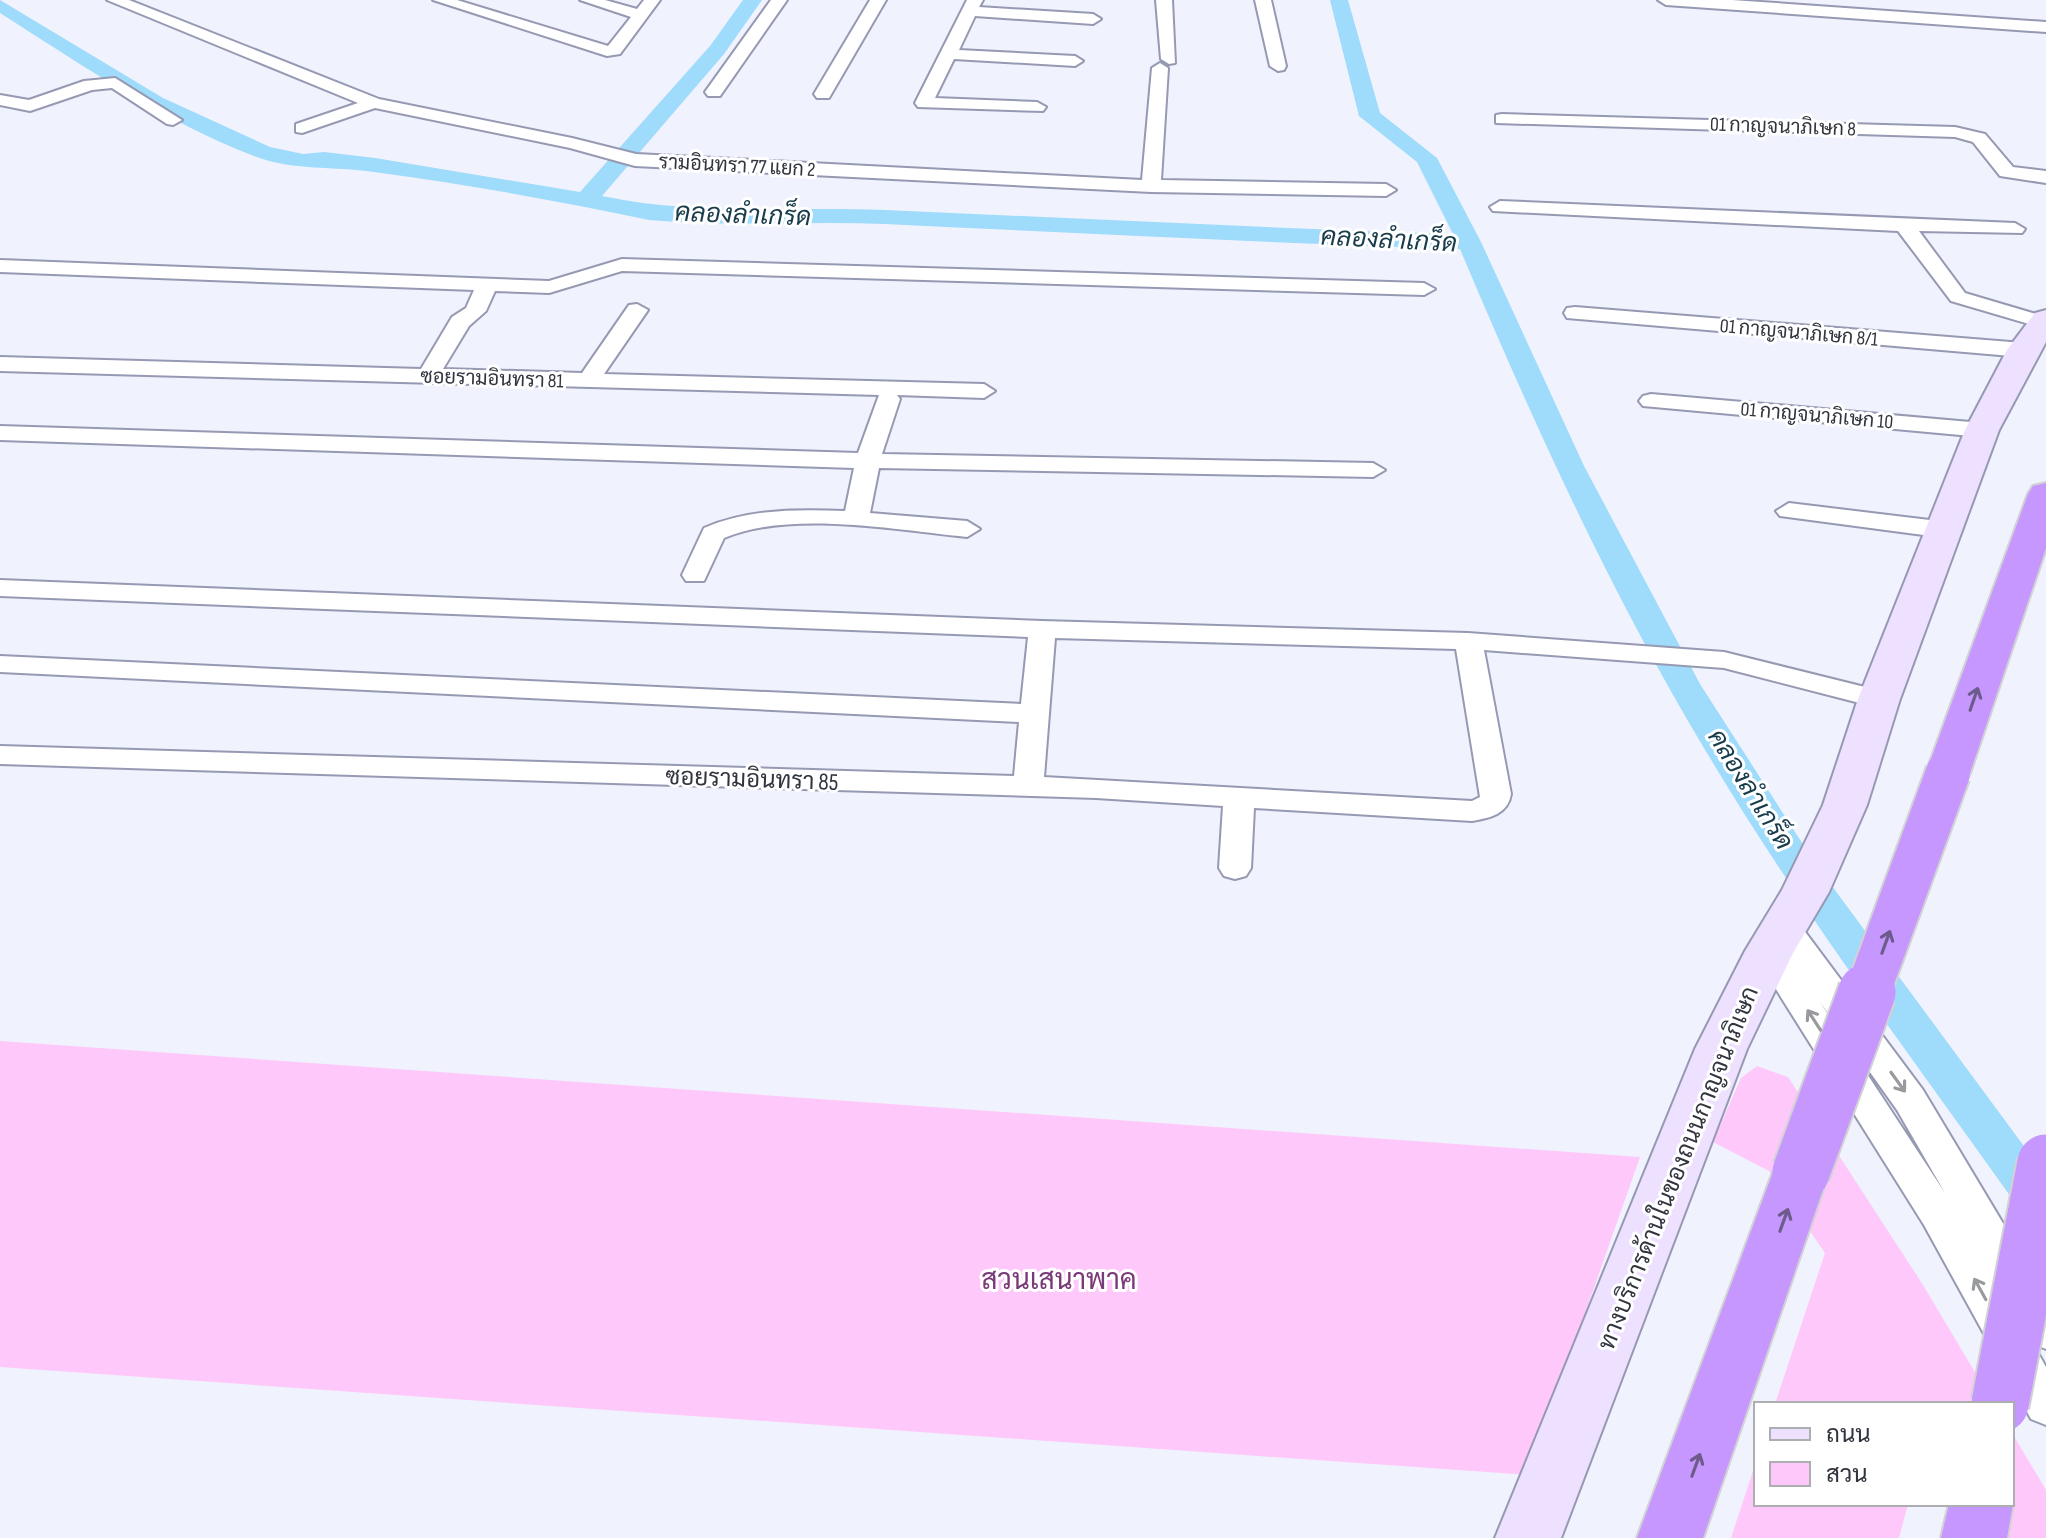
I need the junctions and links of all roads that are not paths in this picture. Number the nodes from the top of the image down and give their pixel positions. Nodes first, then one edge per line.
1 (115, 0) edge
2 (441, 0) edge
3 (588, 0) edge
4 (652, 0) edge
5 (779, 0) edge
6 (878, 0) edge
7 (1164, 0) edge
8 (1263, 0) edge
9 (1666, 0) edge
10 (972, 6) edge
11 (640, 15) junction
12 (1093, 19) dead end
13 (2046, 27) edge
14 (948, 54) junction
15 (1075, 61) dead end
16 (1278, 66) dead end
17 (714, 92) dead end
18 (823, 94) dead end
19 (0, 100) edge
20 (374, 103) junction
21 (1037, 107) dead end
22 (1502, 119) dead end
23 (173, 120) dead end
24 (302, 128) dead end
25 (2046, 177) edge
26 (1151, 186) junction
27 (1386, 190) dead end
28 (1500, 207) dead end
29 (1904, 225) junction
30 (2015, 229) dead end
31 (0, 266) edge
32 (487, 285) junction
33 (1424, 289) dead end
34 (637, 310) dead end
35 (1575, 313) dead end
36 (2037, 331) edge
37 (0, 364) edge
38 (428, 376) junction
39 (588, 381) junction
40 (984, 391) dead end
41 (888, 399) dead end
42 (1651, 401) dead end
43 (1982, 430) junction
44 (0, 433) edge
45 (868, 461) junction
46 (1373, 470) dead end
47 (2046, 494) edge
48 (1789, 511) dead end
49 (856, 519) junction
50 (967, 529) dead end
51 (1946, 530) junction
52 (695, 575) dead end
53 (0, 588) edge
54 (1042, 629) junction
55 (1468, 641) junction
56 (0, 664) edge
57 (1879, 699) junction
58 (1034, 714) junction
59 (0, 755) edge
60 (1028, 787) junction
61 (1239, 797) junction
62 (1235, 868) dead end
63 (1786, 924) junction
64 (2046, 1163) edge
65 (2046, 1331) edge
66 (2000, 1402) edge
67 (2046, 1406) edge
68 (1981, 1506) edge
69 (1528, 1538) edge
70 (1670, 1538) edge
71 (1974, 1538) edge

1 - 20 street, รามอินทรา 77 แยก 2
2 - 11 street
3 - 11 street
4 - 11 street
5 - 17 street
6 - 18 street
7 - 26 street
8 - 16 street
9 - 13 street
10 - 12 street
10 - 14 street
14 - 15 street
14 - 21 street
19 - 23 street
20 - 24 street
20 - 26 street, รามอินทรา 77 แยก 2
22 - 25 street, 01 กาญจนาภิเษก 8
26 - 27 street, รามอินทรา 77 แยก 2
28 - 29 street
29 - 30 street
29 - 36 street
31 - 32 street
32 - 33 street
32 - 38 street
34 - 39 street
35 - 36 street, 01 กาญจนาภิเษก 8/1
36 - 43 main road, ทางบริการด้านในของถนนกาญจนาภิเษก
37 - 38 street, ซอยรามอินทรา 81
38 - 39 street, ซอยรามอินทรา 81
39 - 40 street, ซอยรามอินทรา 81
41 - 45 street
42 - 43 street, 01 กาญจนาภิเษก 10
43 - 51 main road, ทางบริการด้านในของถนนกาญจนาภิเษก
44 - 45 street
45 - 46 street
45 - 49 street
70 -> 47 highway, bridge
48 - 51 street
49 - 50 street
49 - 52 street
51 - 57 main road, ทางบริการด้านในของถนนกาญจนาภิเษก
53 - 54 street
54 - 55 street
54 - 58 street
55 - 57 street
55 - 61 street, ซอยรามอินทรา 85
56 - 58 street
57 - 63 main road, ทางบริการด้านในของถนนกาญจนาภิเษก
58 - 60 street
59 - 60 street, ซอยรามอินทรา 85
60 - 61 street, ซอยรามอินทรา 85
61 - 62 street
63 -> 65 street
67 -> 63 street
63 - 69 main road, ทางบริการด้านในของถนนกาญจนาภิเษก
64 - 66 highway, bridge
68 - 71 highway

